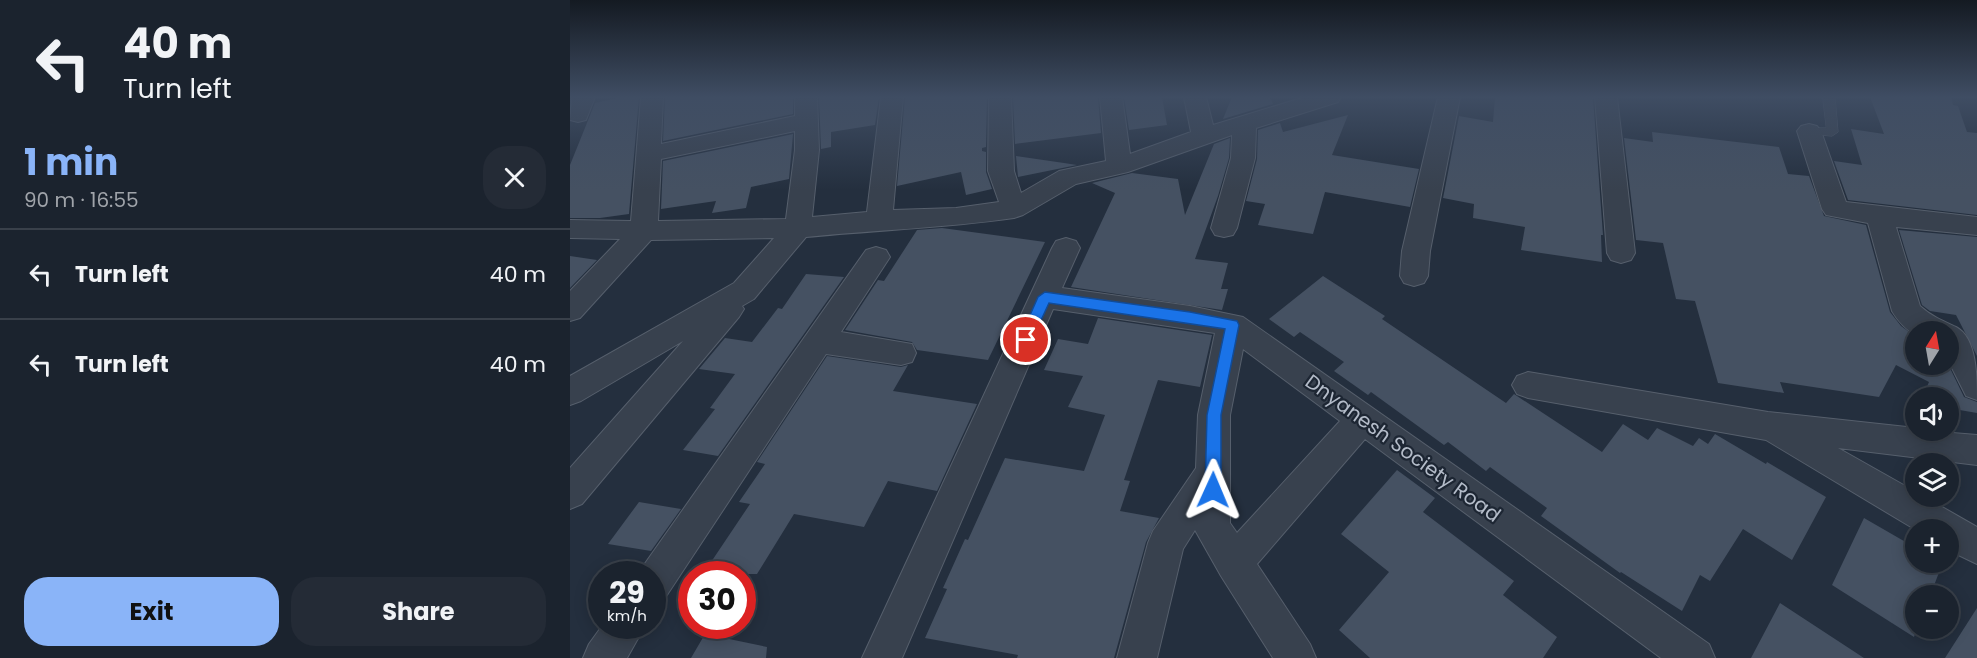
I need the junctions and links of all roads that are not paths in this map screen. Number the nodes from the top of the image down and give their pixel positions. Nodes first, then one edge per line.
1 (650, 128) edge
2 (739, 128) edge
3 (806, 128) edge
4 (889, 128) edge
5 (1000, 128) edge
6 (1115, 128) edge
7 (1202, 128) edge
8 (1234, 128) edge
9 (1244, 128) edge
10 (1442, 128) edge
11 (1609, 128) edge
12 (1832, 128) edge
13 (1809, 131) joint
14 (1204, 136) junction
15 (649, 153) junction
16 (1119, 166) junction
17 (1014, 209) junction
18 (1879, 216) junction
19 (879, 220) junction
20 (1977, 226) edge
21 (798, 228) junction
22 (1224, 228) dead end
23 (570, 229) edge
24 (644, 231) junction
25 (1066, 248) dead end
26 (1621, 253) dead end
27 (876, 257) dead end
28 (1414, 276) dead end
29 (744, 291) junction
30 (1045, 297) junction
31 (570, 310) edge
32 (1917, 321) edge
33 (1232, 325) junction
34 (819, 341) junction
35 (1959, 349) edge
36 (901, 352) dead end
37 (1528, 385) dead end
38 (1977, 387) edge
39 (570, 392) edge
40 (1363, 419) junction
41 (1768, 426) junction
42 (1977, 450) edge
43 (1213, 472) junction
44 (570, 493) edge
45 (1929, 519) edge
46 (1959, 536) edge
47 (1977, 546) edge
48 (1234, 562) junction
49 (666, 565) edge
50 (616, 639) edge
51 (603, 658) edge
52 (882, 658) edge
53 (1137, 658) edge
54 (1296, 658) edge
55 (1695, 658) edge

1 - 15 street
2 - 15 street
3 - 21 street
4 - 19 street
5 - 17 street
6 - 16 street
7 - 14 street
8 - 14 street
9 - 22 street
10 - 28 street
11 - 26 street
12 - 13 lane
13 - 18 street
14 - 16 street
15 - 24 street
16 - 17 street
17 - 19 street
18 - 20 street
18 - 32 street
19 - 21 street
21 - 24 street
21 - 29 street
23 - 24 street
24 - 31 street
25 - 30 street
27 - 34 street
29 - 39 street
29 - 44 street
30 - 33 street
30 - 52 street
33 - 40 street, Dnyanesh Society Road
33 - 43 street
34 - 36 street
34 - 49 street
35 - 38 street
37 - 41 street
40 - 48 street
40 - 55 street, Dnyanesh Society Road
41 - 42 street
41 - 45 street
43 - 48 street
43 - 53 street
46 - 47 street
48 - 54 street
50 - 51 street

